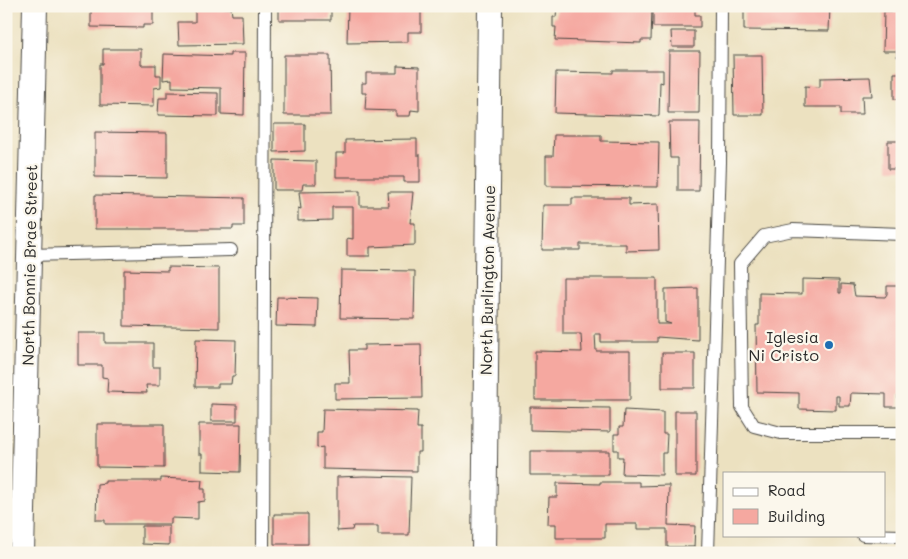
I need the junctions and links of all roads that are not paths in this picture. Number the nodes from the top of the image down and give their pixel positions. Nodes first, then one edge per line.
1 (35, 6) edge
2 (266, 6) edge
3 (490, 6) edge
4 (721, 6) edge
5 (902, 234) edge
6 (231, 250) dead end
7 (29, 255) junction
8 (902, 433) edge
9 (886, 536) edge
10 (902, 536) edge
11 (22, 553) edge
12 (263, 553) edge
13 (484, 553) edge
14 (708, 553) edge

1 - 7 street, North Bonnie Brae Street
2 - 12 lane
3 - 13 street, North Burlington Avenue
4 - 14 lane
5 - 8 lane
6 - 7 lane
7 - 11 street, North Bonnie Brae Street
9 - 10 lane

